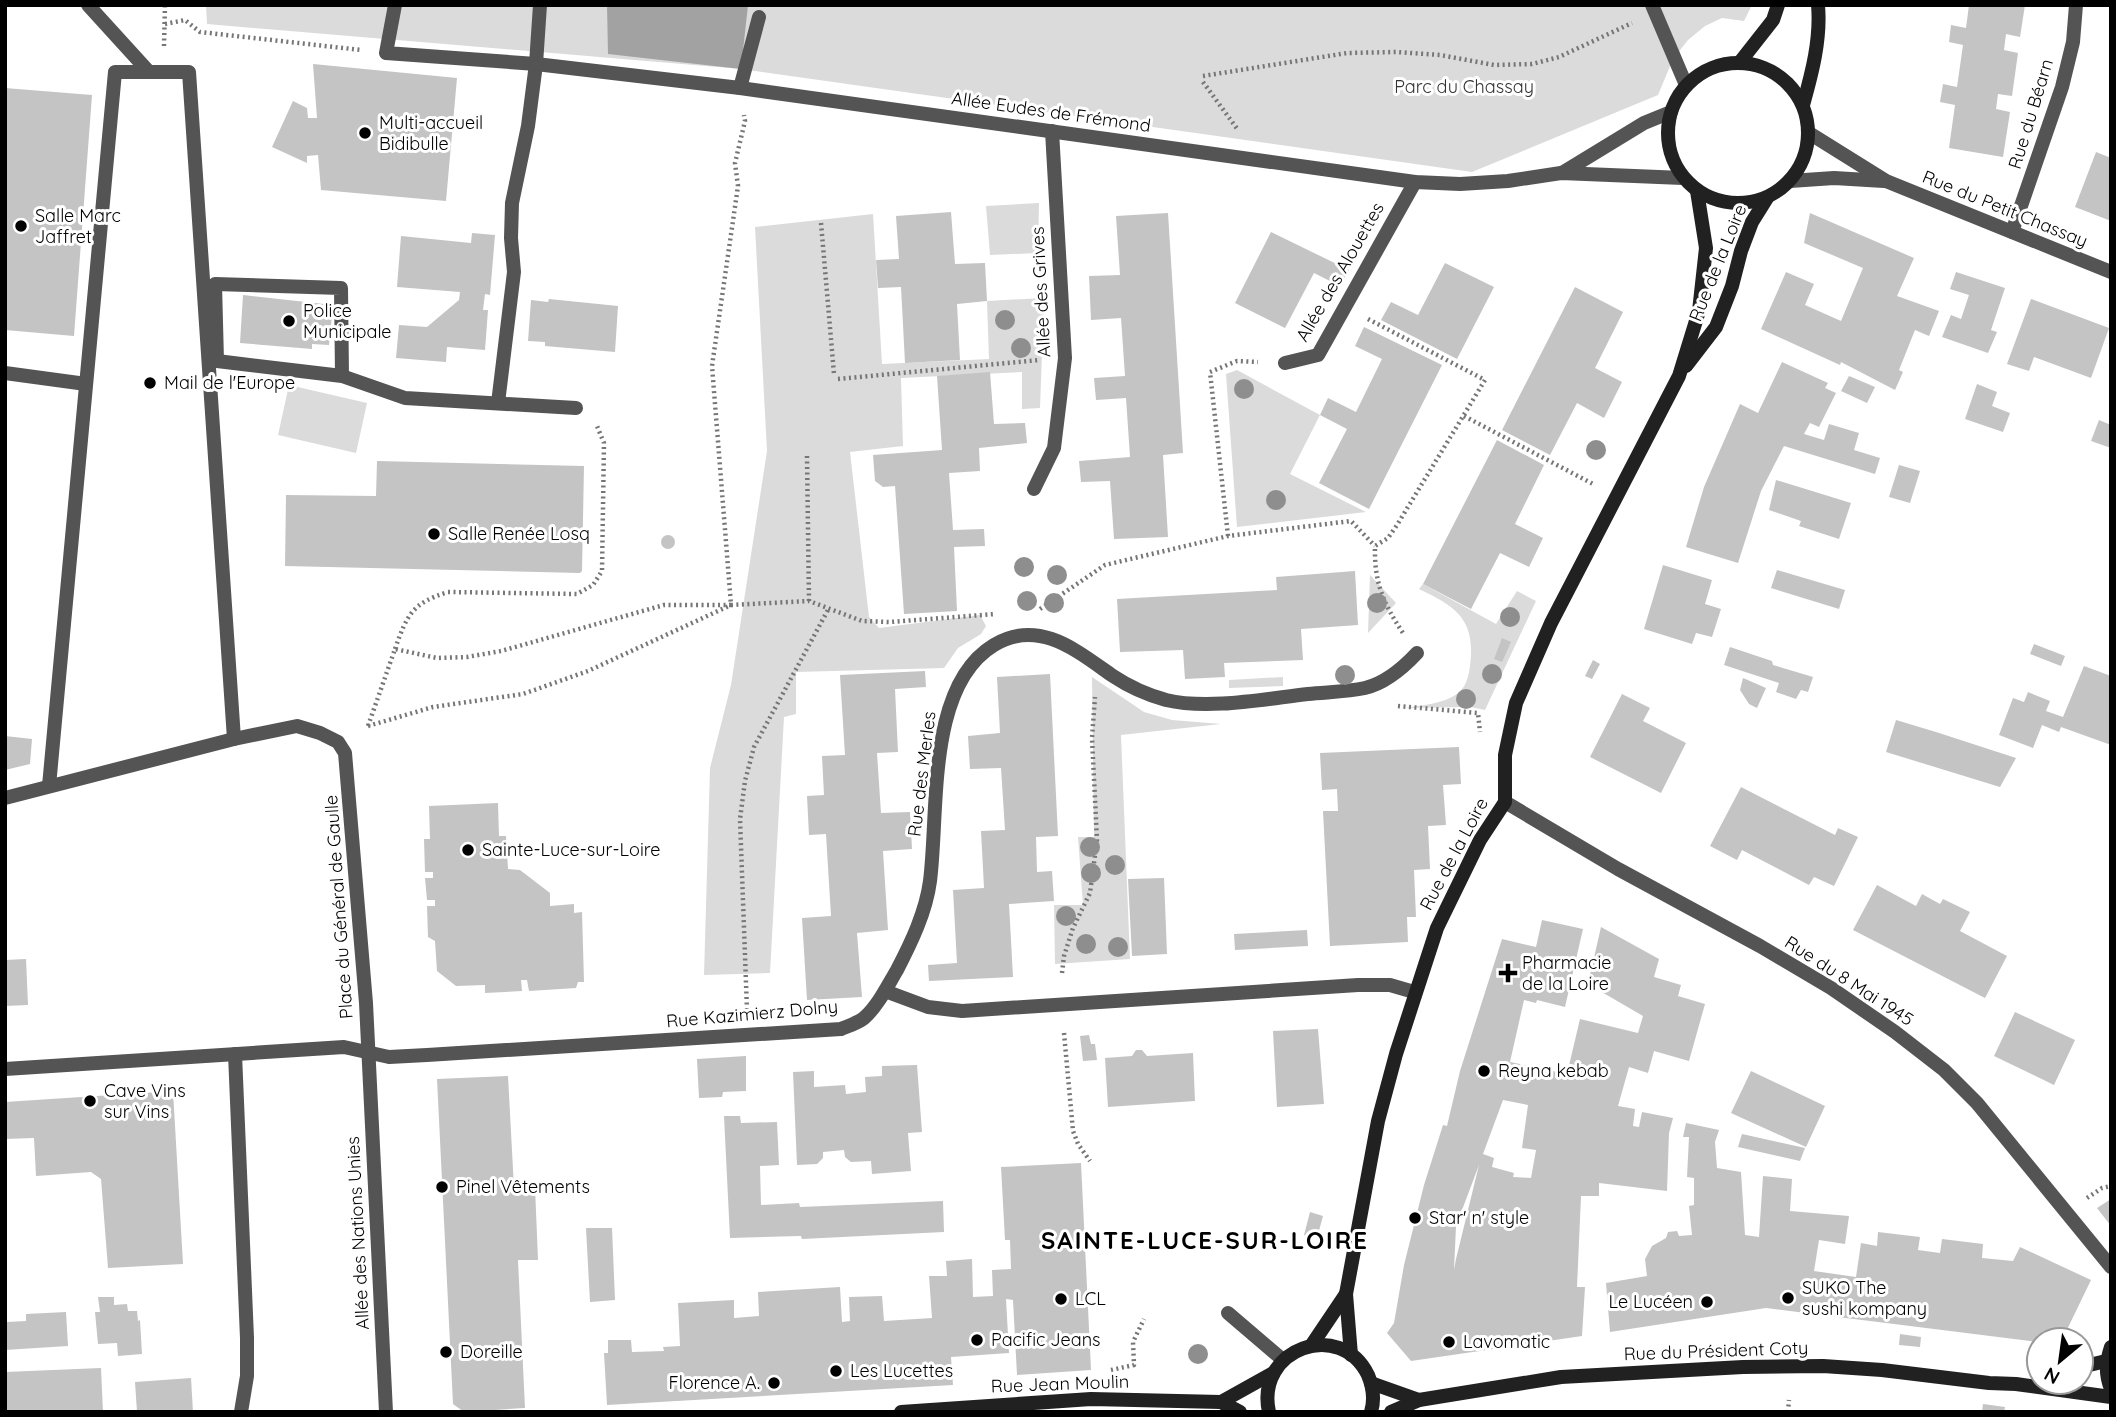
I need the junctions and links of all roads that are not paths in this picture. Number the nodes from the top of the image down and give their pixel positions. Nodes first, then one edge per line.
1 (88, 5) edge
2 (395, 5) edge
3 (540, 5) edge
4 (1651, 5) edge
5 (1778, 5) edge
6 (1818, 5) edge
7 (2076, 5) edge
8 (759, 17) dead end
9 (1741, 62) junction
10 (536, 64) junction
11 (149, 72) junction
12 (1686, 85) junction
13 (740, 88) junction
14 (1803, 105) junction
15 (1671, 111) junction
16 (1052, 131) junction
17 (1809, 133) junction
18 (1561, 173) junction
19 (1683, 178) junction
20 (1790, 181) junction
21 (1886, 181) junction
22 (1415, 182) junction
23 (1696, 191) junction
24 (1767, 198) junction
25 (2012, 232) junction
26 (2111, 272) edge
27 (1285, 363) road end
28 (5, 373) edge
29 (342, 376) junction
30 (1679, 376) junction
31 (86, 384) junction
32 (498, 403) junction
33 (576, 408) road end
34 (1034, 489) dead end
35 (1417, 653) road end
36 (234, 739) junction
37 (49, 786) junction
38 (5, 798) edge
39 (1505, 802) junction
40 (885, 991) junction
41 (1415, 992) junction
42 (368, 1053) junction
43 (235, 1054) junction
44 (5, 1069) edge
45 (2111, 1267) edge
46 (1346, 1294) junction
47 (1228, 1313) dead end
48 (1311, 1346) junction
49 (2108, 1354) edge
50 (1351, 1355) junction
51 (1283, 1360) junction
52 (1273, 1373) junction
53 (2025, 1381) edge
54 (1371, 1382) junction
55 (2016, 1384) junction
56 (2111, 1389) edge
57 (2111, 1397) edge
58 (1419, 1400) junction
59 (1221, 1402) junction
60 (241, 1412) edge
61 (386, 1412) edge
62 (901, 1412) edge
63 (1240, 1412) edge
64 (1269, 1412) edge
65 (1371, 1412) edge
66 (1391, 1412) edge

1 - 11 street
2 - 10 street, Allée Eudes de Frémond
3 - 10 street
4 - 12 street
5 - 9 street
6 - 14 street
7 - 25 street, Rue du Béarn
8 - 13 street
9 - 12 street
9 - 14 street
10 - 13 street, Allée Eudes de Frémond
10 - 32 street
11 - 31 street
11 - 36 street
12 - 15 street
13 - 16 street, Allée Eudes de Frémond
14 - 17 street
15 - 18 street, Allée Eudes de Frémond
15 - 19 street
16 - 22 street, Allée Eudes de Frémond
16 - 34 street, Allée des Grives
17 - 20 street
17 - 21 street, Rue du Petit Chassay
18 - 19 street, Allée Eudes de Frémond
18 - 22 street, Allée Eudes de Frémond
19 - 23 street
20 - 21 street, Rue du Petit Chassay
20 - 24 street
21 - 25 street, Rue du Petit Chassay
22 - 27 street, Allée des Alouettes
23 - 24 street
23 - 30 street, Rue de la Loire
24 - 30 street, Rue de la Loire
25 - 26 street, Rue du Petit Chassay
28 - 31 street
29 - 29 street
29 - 32 street
30 - 39 street, Rue de la Loire
31 - 37 street
32 - 33 street
35 - 40 street, Rue des Merles
36 - 37 street, Place du Général de Gaulle
36 - 42 street, Place du Général de Gaulle
37 - 38 street, Place du Général de Gaulle
39 - 41 street, Rue de la Loire
39 - 45 street, Rue du 8 Mai 1945
40 - 41 street
40 - 42 street, Rue Kazimierz Dolny
41 - 46 street, Rue de la Loire
42 - 43 street
42 - 61 street, Allée des Nations Unies
43 - 44 street
43 - 60 street
46 - 48 street, Rue de la Loire
46 - 50 street, Rue de la Loire
47 - 51 street
48 - 50 street
48 - 51 street
49 - 56 street
50 - 54 street
51 - 52 street
52 - 59 street
52 - 64 street
53 - 55 street, Rue du Président Coty
54 - 58 street, Rue du Président Coty
54 - 65 street
55 - 57 street, Rue du Président Coty
55 - 58 street, Rue du Président Coty
58 - 66 street, Rue du Président Coty
59 - 62 street, Rue Jean Moulin
59 - 63 street, Rue Jean Moulin

